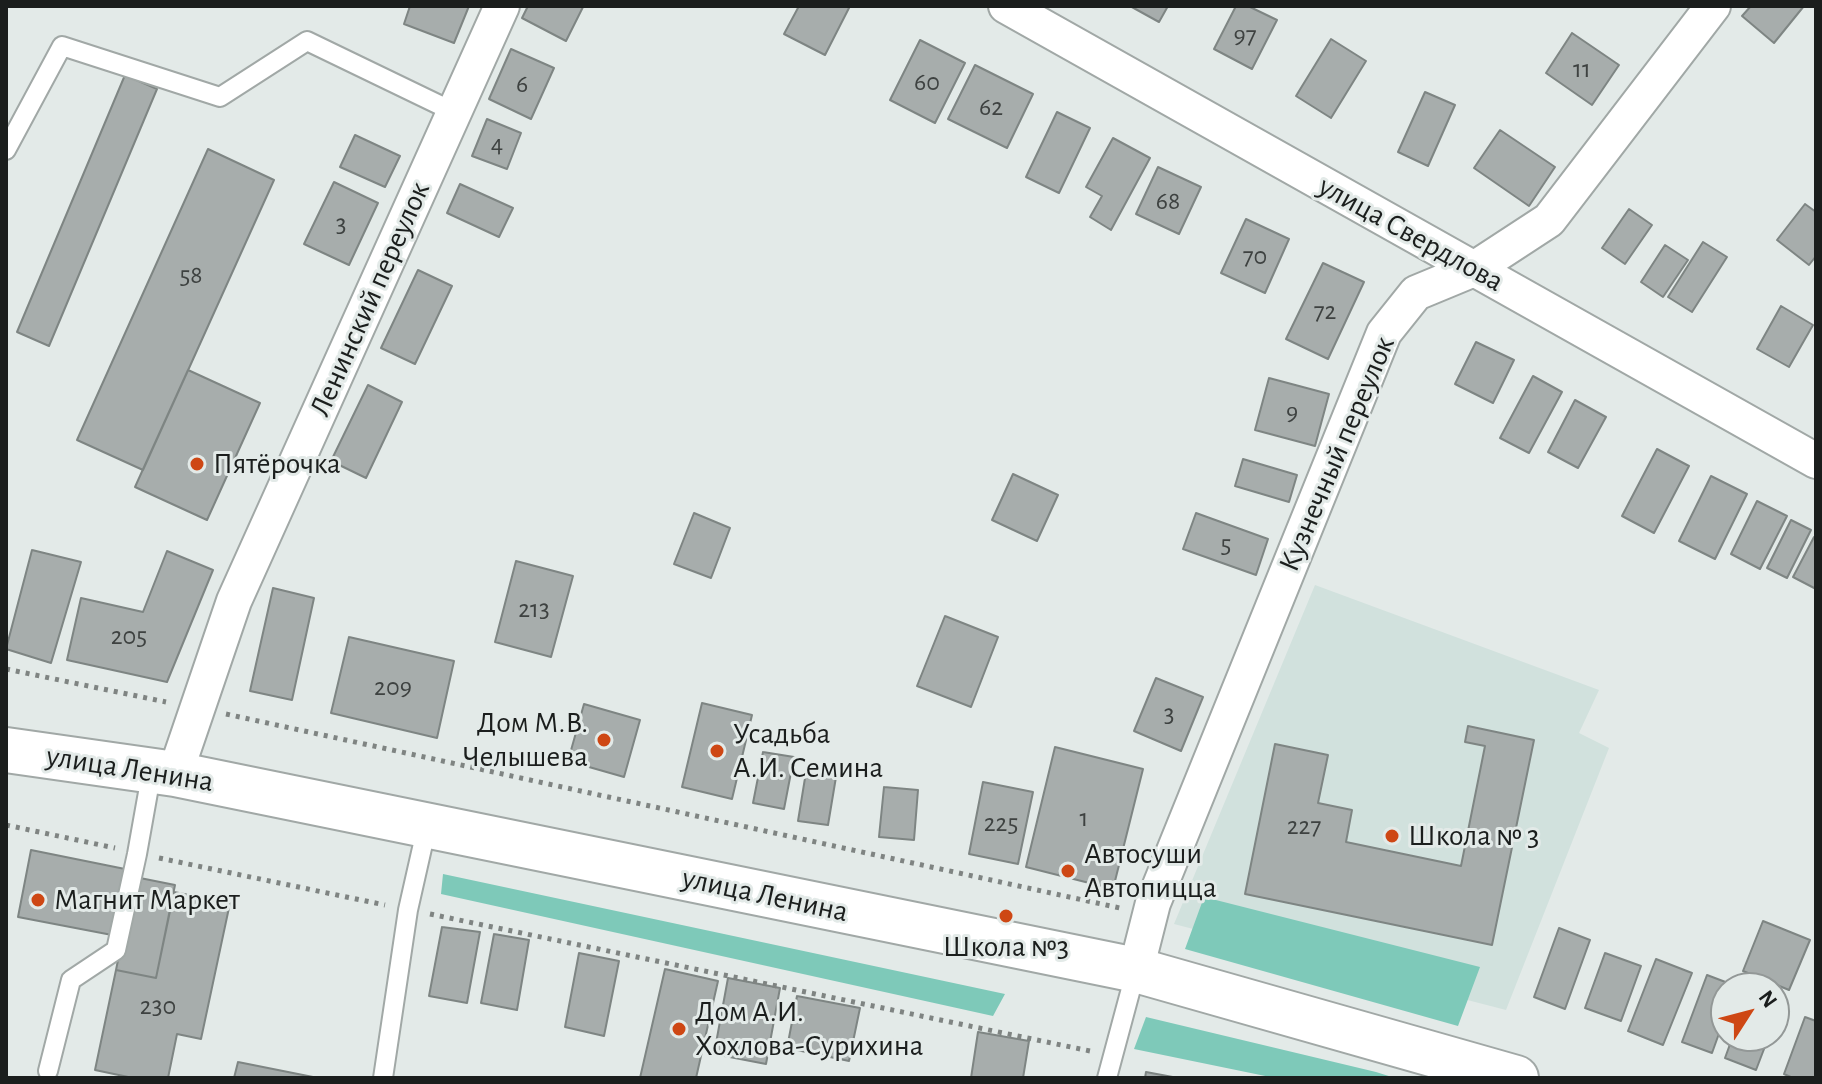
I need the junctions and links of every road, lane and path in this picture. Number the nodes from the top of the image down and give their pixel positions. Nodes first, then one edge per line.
1 (502, 6) edge
2 (1006, 6) edge
3 (1713, 6) edge
4 (454, 112) junction
5 (6, 150) edge
6 (1474, 269) junction
7 (1816, 461) edge
8 (6, 669) edge
9 (197, 708) junction
10 (6, 750) edge
11 (163, 772) junction
12 (6, 825) edge
13 (427, 826) junction
14 (137, 854) junction
15 (408, 910) junction
16 (1150, 915) junction
17 (1136, 970) junction
18 (1113, 1056) junction
19 (48, 1071) dead end
20 (383, 1078) edge
21 (1107, 1078) edge
22 (1516, 1078) edge

1 - 4 street, Ленинский переулок
2 - 6 street, улица Свердлова
3 - 6 street, Кузнечный переулок
4 - 5 lane
4 - 9 street, Ленинский переулок
6 - 7 street, улица Свердлова
6 - 16 street, Кузнечный переулок
8 - 9 path
9 - 11 street, Ленинский переулок
9 - 16 path
10 - 11 main road, улица Ленина
11 - 13 main road, улица Ленина
11 - 14 lane
12 - 14 path
13 - 15 lane
13 - 17 main road, улица Ленина
14 - 15 path
14 - 19 lane
15 - 18 path
15 - 20 lane
16 - 17 street, Кузнечный переулок
17 - 18 lane
17 - 22 main road, улица Ленина
18 - 21 lane

